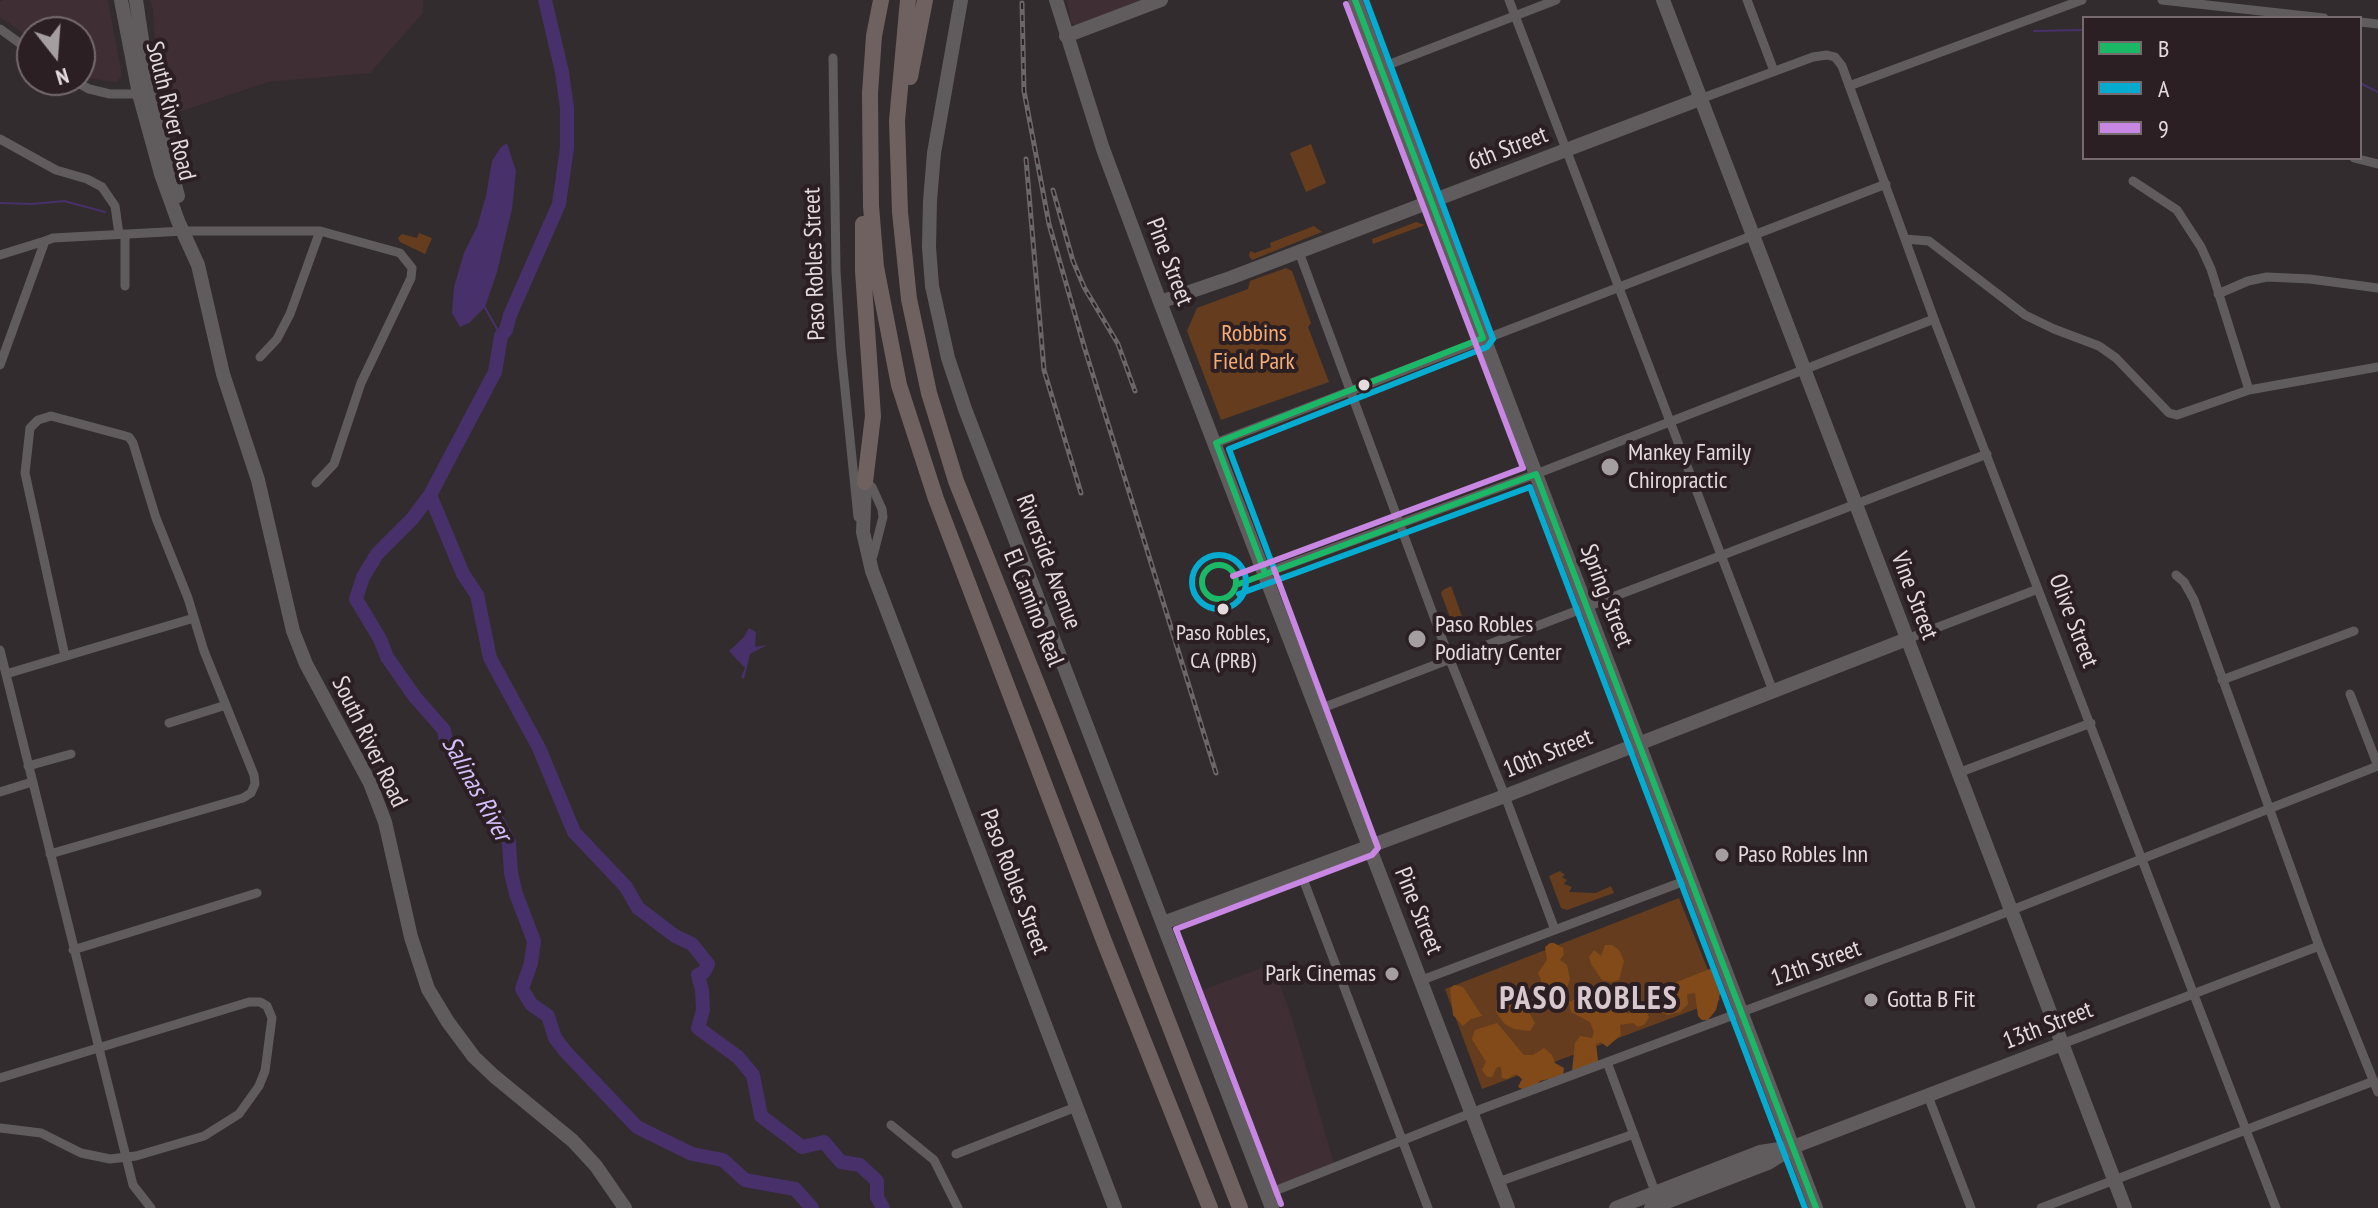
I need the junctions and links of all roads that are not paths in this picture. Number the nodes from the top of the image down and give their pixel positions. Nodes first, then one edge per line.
1 (121, 0) edge
2 (136, 0) edge
3 (881, 0) edge
4 (908, 0) edge
5 (925, 0) edge
6 (961, 0) edge
7 (1056, 0) edge
8 (1161, 0) edge
9 (1355, 0) edge
10 (1509, 0) edge
11 (1556, 0) edge
12 (1663, 0) edge
13 (1747, 0) edge
14 (2082, 0) edge
15 (2162, 0) edge
16 (2247, 5) edge
17 (1515, 16) junction
18 (2312, 16) edge
19 (1066, 36) junction
20 (1827, 55) joint
21 (833, 58) dead end
22 (1380, 68) junction
23 (1774, 71) junction
24 (1849, 86) junction
25 (96, 91) edge
26 (144, 94) junction
27 (1700, 99) junction
28 (897, 121) junction
29 (0, 139) edge
30 (1567, 150) junction
31 (869, 159) junction
32 (2133, 181) dead end
33 (1886, 184) junction
34 (1431, 202) junction
35 (184, 231) junction
36 (320, 231) junction
37 (122, 234) junction
38 (1753, 235) junction
39 (1905, 239) junction
40 (45, 241) junction
41 (1299, 252) junction
42 (0, 255) edge
43 (125, 286) dead end
44 (1620, 286) junction
45 (2378, 288) edge
46 (2218, 294) junction
47 (1160, 302) junction
48 (1934, 319) junction
49 (1483, 338) junction
50 (260, 357) dead end
51 (0, 365) edge
52 (2378, 367) edge
53 (1804, 368) junction
54 (1351, 390) junction
55 (2249, 390) junction
56 (1670, 421) junction
57 (1216, 443) junction
58 (1987, 454) junction
59 (852, 467) junction
60 (1536, 474) junction
61 (865, 482) junction
62 (316, 483) dead end
63 (1856, 504) junction
64 (1400, 524) junction
65 (863, 532) junction
66 (1721, 556) junction
67 (872, 571) junction
68 (1265, 573) junction
69 (2176, 575) dead end
70 (2038, 589) junction
71 (1587, 607) junction
72 (194, 618) junction
73 (2354, 631) dead end
74 (1907, 639) junction
75 (0, 650) edge
76 (65, 656) junction
77 (1450, 660) junction
78 (6, 674) junction
79 (2222, 680) junction
80 (1773, 691) junction
81 (2350, 694) dead end
82 (226, 705) junction
83 (1317, 710) junction
84 (169, 723) dead end
85 (2091, 723) junction
86 (1638, 742) junction
87 (71, 754) dead end
88 (28, 766) junction
89 (2378, 766) edge
90 (1958, 773) junction
91 (32, 782) junction
92 (0, 792) edge
93 (1505, 796) junction
94 (2271, 809) junction
95 (1368, 846) junction
96 (50, 854) junction
97 (2143, 860) junction
98 (1300, 871) junction
99 (1690, 879) junction
100 (257, 893) dead end
101 (2010, 910) junction
102 (1163, 923) junction
103 (1555, 930) junction
104 (2319, 946) junction
105 (73, 950) junction
106 (1422, 980) junction
107 (2194, 994) junction
108 (1741, 1011) junction
109 (2062, 1044) junction
110 (98, 1048) junction
111 (1607, 1062) junction
112 (0, 1078) edge
113 (2374, 1081) junction
114 (2378, 1092) edge
115 (1928, 1096) junction
116 (1076, 1107) junction
117 (1472, 1113) junction
118 (891, 1125) dead end
119 (0, 1128) edge
120 (2246, 1130) junction
121 (1634, 1134) junction
122 (1402, 1141) junction
123 (1793, 1147) junction
124 (956, 1154) dead end
125 (126, 1157) junction
126 (2114, 1180) junction
127 (1498, 1182) junction
128 (1269, 1201) edge
129 (1657, 1204) edge
130 (151, 1208) edge
131 (625, 1208) edge
132 (958, 1208) edge
133 (1115, 1208) edge
134 (1210, 1208) edge
135 (1240, 1208) edge
136 (1428, 1208) edge
137 (1508, 1208) edge
138 (1616, 1208) edge
139 (1816, 1208) edge
140 (1971, 1208) edge
141 (2041, 1208) edge
142 (2125, 1208) edge
143 (2276, 1208) edge

1 - 26 street, South River Road
2 - 26 street, South River Road
3 - 31 highway
4 - 28 highway, El Camino Real
5 - 28 highway
6 - 102 street, Riverside Avenue
7 - 19 street, Pine Street
8 - 19 street
9 - 22 street, Spring Street
10 - 17 street
11 - 17 street
12 - 27 street, Vine Street
13 - 23 street
14 - 24 street
15 - 16 street
16 - 18 street
17 - 22 street
17 - 30 street
19 - 47 street, Pine Street
20 - 23 street, 6th Street
20 - 24 street, Olive Street
21 - 59 street, Paso Robles Street
22 - 34 street, Spring Street
23 - 27 street, 6th Street
24 - 33 street, Olive Street
25 - 26 street
26 - 35 street, South River Road
27 - 30 street, 6th Street
27 - 38 street, Vine Street
28 - 135 highway, El Camino Real
29 - 37 street
30 - 34 street, 6th Street
30 - 44 street
31 - 61 highway
31 - 134 highway
32 - 46 street
33 - 38 street
33 - 39 street, Olive Street
34 - 41 street, 6th Street
34 - 49 street, Spring Street
35 - 36 street
35 - 37 street
35 - 131 street, South River Road
36 - 50 street
36 - 62 street
37 - 40 street
37 - 43 street
38 - 44 street
38 - 53 street, Vine Street
39 - 48 street, Olive Street
39 - 55 street
40 - 42 street
40 - 51 street
41 - 47 street, 6th Street
41 - 54 street
44 - 49 street
44 - 56 street
45 - 46 street
46 - 55 street
47 - 57 street, Pine Street
48 - 53 street
48 - 58 street, Olive Street
49 - 54 street
49 - 60 street, Spring Street
52 - 55 street
53 - 56 street
53 - 63 street, Vine Street
54 - 57 street
54 - 64 street
56 - 60 street
56 - 66 street
57 - 68 street, Pine Street
58 - 63 street
58 - 70 street, Olive Street
59 - 61 street, Paso Robles Street
59 - 65 street, Paso Robles Street
60 - 64 street
60 - 71 street, Spring Street
61 - 65 street, Paso Robles Street
61 - 67 street, Paso Robles Street
63 - 66 street
63 - 74 street, Vine Street
64 - 68 street
64 - 77 street
65 - 67 street, Paso Robles Street
66 - 71 street
66 - 80 street
67 - 116 street, Paso Robles Street
68 - 83 street, Pine Street
69 - 79 street
70 - 74 street, 10th Street
70 - 85 street, Olive Street
71 - 77 street
71 - 86 street, Spring Street
72 - 76 street
72 - 76 street
72 - 82 street
73 - 79 street
74 - 80 street, 10th Street
74 - 90 street, Vine Street
75 - 78 street
76 - 78 street
77 - 83 street
77 - 93 street
78 - 88 street
79 - 94 street
80 - 86 street, 10th Street
81 - 89 street
82 - 84 street
82 - 96 street
83 - 95 street, Pine Street
85 - 90 street
85 - 97 street, Olive Street
86 - 93 street, 10th Street
86 - 99 street, Spring Street
87 - 88 street
88 - 91 street
89 - 94 street, 12th Street
90 - 101 street, Vine Street
91 - 92 street
91 - 96 street
93 - 95 street, 10th Street
93 - 103 street
94 - 97 street, 12th Street
94 - 104 street
95 - 98 street, 10th Street
95 - 106 street, Pine Street
96 - 105 street
97 - 101 street, 12th Street
97 - 107 street, Olive Street
98 - 102 street, 10th Street
98 - 122 street
99 - 103 street
99 - 108 street, Spring Street
100 - 105 street
101 - 108 street, 12th Street
101 - 109 street, Vine Street
102 - 128 street, Riverside Avenue
103 - 106 street
104 - 107 street, 13th Street
104 - 113 street
105 - 110 street
106 - 117 street, Pine Street
107 - 109 street, 13th Street
107 - 120 street, Olive Street
108 - 111 street, 12th Street
108 - 123 street, Spring Street
109 - 115 street, 13th Street
109 - 126 street, Vine Street
110 - 112 street
110 - 125 street
110 - 125 street
111 - 117 street, 12th Street
111 - 121 street
113 - 114 street
113 - 120 street
115 - 123 street, 13th Street
115 - 140 street
116 - 124 street
116 - 133 street, Paso Robles Street
117 - 122 street, 12th Street
117 - 127 street, Pine Street
118 - 132 street
119 - 125 street
120 - 126 street
120 - 143 street, Olive Street
121 - 127 street
121 - 129 street
122 - 128 street, 12th Street
122 - 136 street
123 - 129 street, 13th Street
123 - 139 street, Spring Street
125 - 130 street
126 - 141 street
126 - 142 street, Vine Street
127 - 137 street, Pine Street
129 - 138 street, 13th Street

